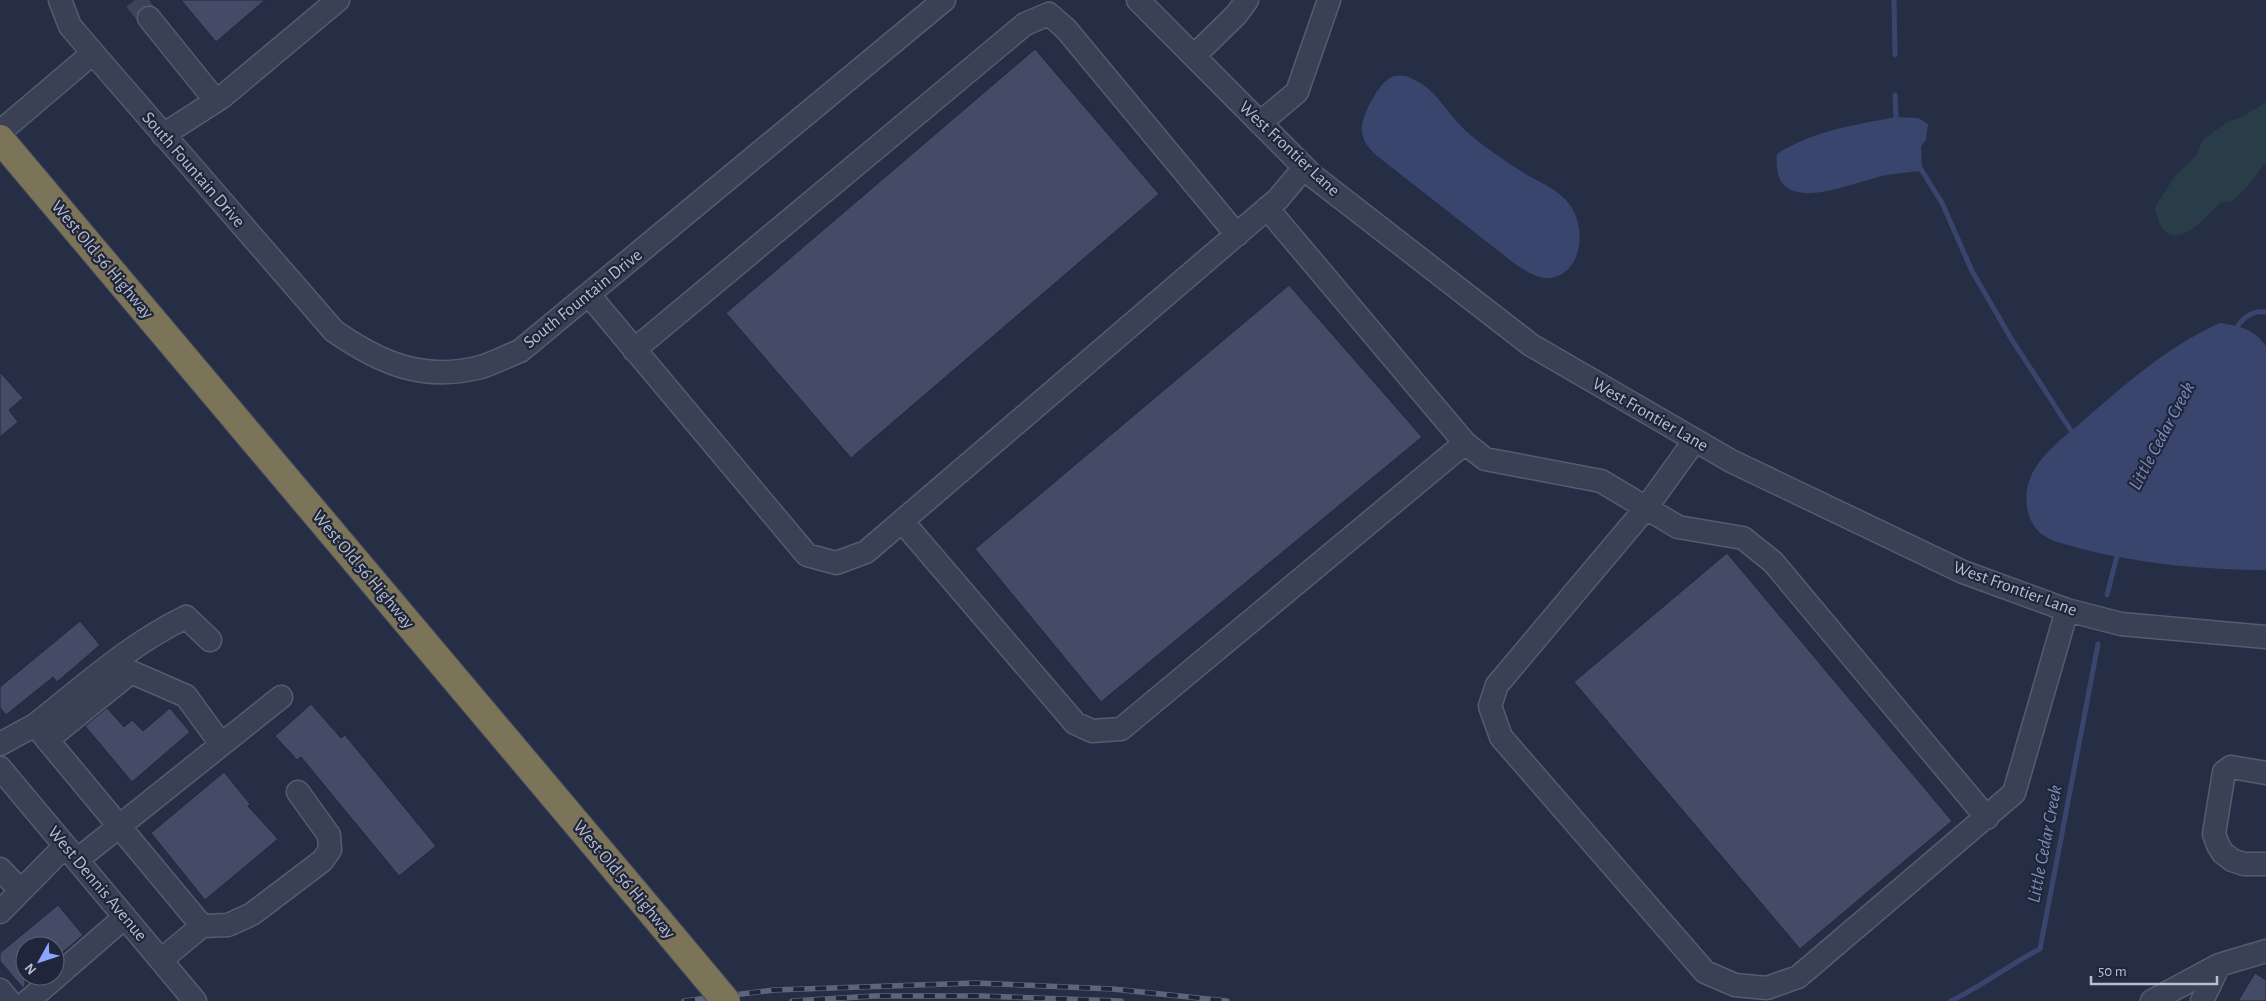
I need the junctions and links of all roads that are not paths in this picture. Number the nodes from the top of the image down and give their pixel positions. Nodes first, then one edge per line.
1 (60, 0) edge
2 (338, 0) edge
3 (944, 0) edge
4 (1138, 0) edge
5 (1247, 0) edge
6 (1329, 0) edge
7 (150, 18) tunnel mouth
8 (93, 53) junction
9 (1194, 56) junction
10 (216, 101) junction
11 (1260, 123) junction
12 (0, 132) edge
13 (163, 135) junction
14 (0, 139) edge
15 (1304, 168) junction
16 (1268, 208) junction
17 (1237, 235) junction
18 (589, 295) junction
19 (634, 350) junction
20 (1695, 440) junction
21 (1465, 443) junction
22 (1646, 508) junction
23 (902, 521) junction
24 (2067, 610) junction
25 (2266, 637) edge
26 (210, 640) dead end
27 (281, 697) dead end
28 (41, 733) junction
29 (0, 744) edge
30 (221, 744) junction
31 (0, 768) edge
32 (2266, 773) edge
33 (298, 792) dead end
34 (1986, 818) junction
35 (119, 826) junction
36 (71, 853) junction
37 (2266, 864) edge
38 (0, 869) edge
39 (21, 891) junction
40 (0, 912) edge
41 (125, 917) junction
42 (202, 926) junction
43 (2266, 951) edge
44 (161, 960) junction
45 (2219, 964) junction
46 (0, 990) edge
47 (9, 1001) edge
48 (28, 1001) edge
49 (195, 1001) edge
50 (726, 1001) edge
51 (2152, 1001) edge
52 (2202, 1001) edge

1 - 8 street, South Fountain Drive
2 - 10 street
3 - 18 street, South Fountain Drive
4 - 9 street, West Frontier Lane
5 - 9 street
6 - 11 street
7 - 10 street
8 - 12 street
8 - 13 street, South Fountain Drive
9 - 11 street, West Frontier Lane
10 - 13 street
11 - 15 street, West Frontier Lane
13 - 18 street, South Fountain Drive
14 - 50 highway, West Old 56 Highway, bridge
15 - 16 street
15 - 20 street, West Frontier Lane
16 - 17 street
16 - 21 street
17 - 19 street
17 - 23 street
18 - 19 street
19 - 23 street
20 - 22 street
20 - 24 street, West Frontier Lane
21 - 22 street
21 - 23 street
22 - 34 street
22 - 34 street
24 - 25 street, West Frontier Lane
24 - 34 street
26 - 28 street
27 - 30 street
28 - 29 street
28 - 30 street
28 - 35 street
30 - 35 street
31 - 36 street, West Dennis Avenue
32 - 37 street
33 - 42 street
35 - 36 street
35 - 42 street
36 - 39 street
36 - 41 street, West Dennis Avenue
38 - 39 street
39 - 40 street
41 - 44 street, West Dennis Avenue
41 - 48 street
42 - 44 street
43 - 45 street
44 - 49 street, West Dennis Avenue
45 - 51 street
45 - 52 street
46 - 47 street

